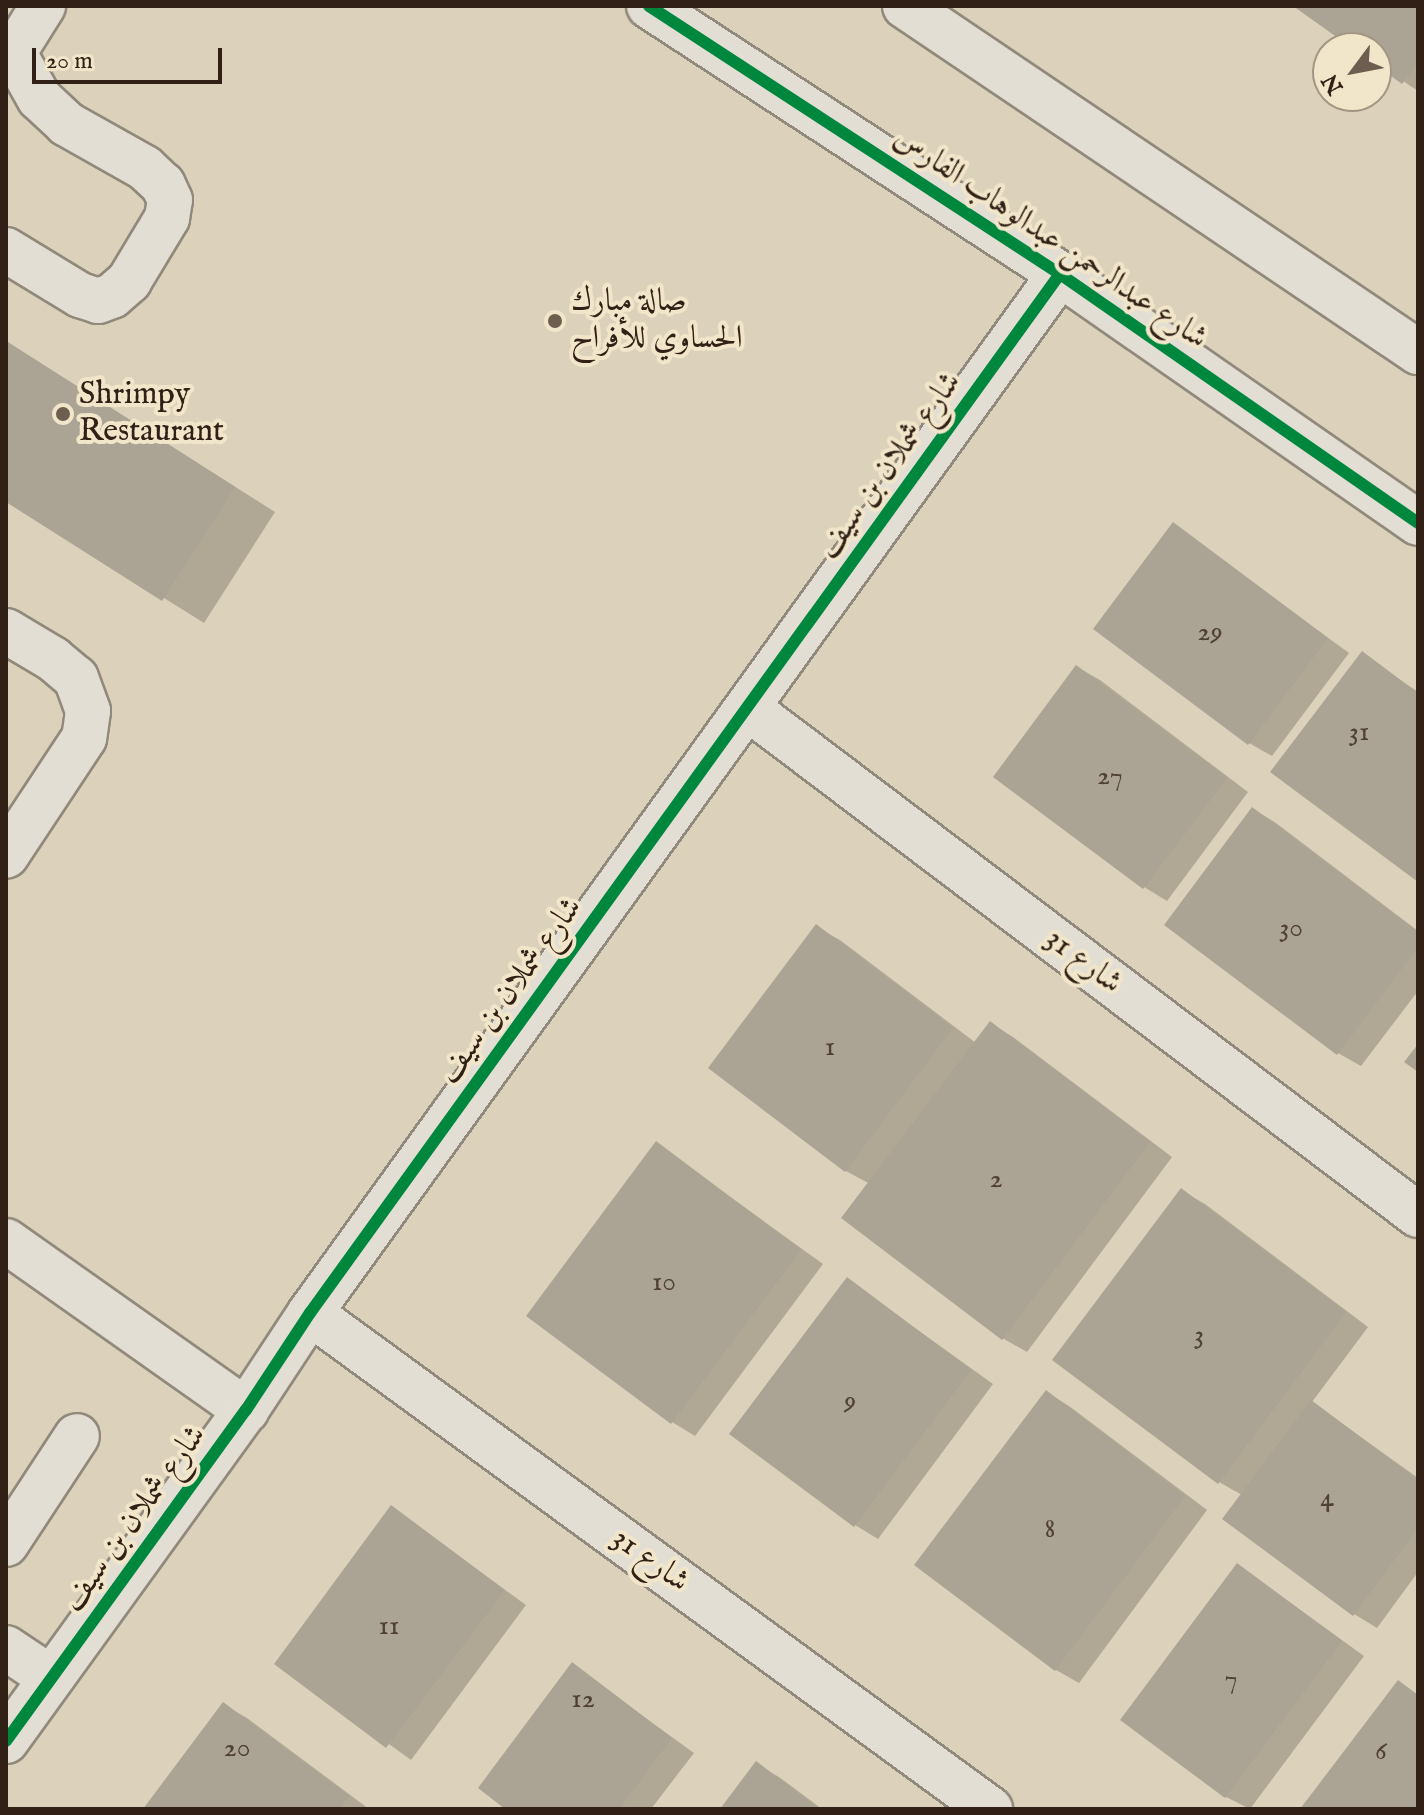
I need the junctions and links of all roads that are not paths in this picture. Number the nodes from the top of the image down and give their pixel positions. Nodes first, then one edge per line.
1 (43, 6) edge
2 (649, 6) edge
3 (905, 6) edge
4 (10, 59) edge
5 (6, 250) edge
6 (1060, 274) junction
7 (1418, 352) edge
8 (1418, 523) edge
9 (6, 631) edge
10 (749, 709) junction
11 (20, 804) edge
12 (6, 856) edge
13 (1418, 1215) edge
14 (6, 1241) edge
15 (310, 1313) junction
16 (246, 1410) junction
17 (77, 1436) dead end
18 (6, 1544) edge
19 (6, 1648) edge
20 (51, 1678) junction
21 (6, 1741) edge
22 (990, 1809) edge

1 - 4 street
2 - 6 street, شارع عبدالرحمن عبدالوهاب الفارس
3 - 7 street
4 - 5 street
6 - 8 street, شارع عبدالرحمن عبدالوهاب الفارس
6 - 10 street, شارع شملان بن سيف
9 - 11 street
10 - 13 street, شارع 31
10 - 15 street, شارع شملان بن سيف
11 - 12 street
14 - 16 street
15 - 16 street, شارع شملان بن سيف
15 - 22 street, شارع 31
16 - 20 street, شارع شملان بن سيف
17 - 18 street
19 - 20 street
20 - 21 street, شارع شملان بن سيف

